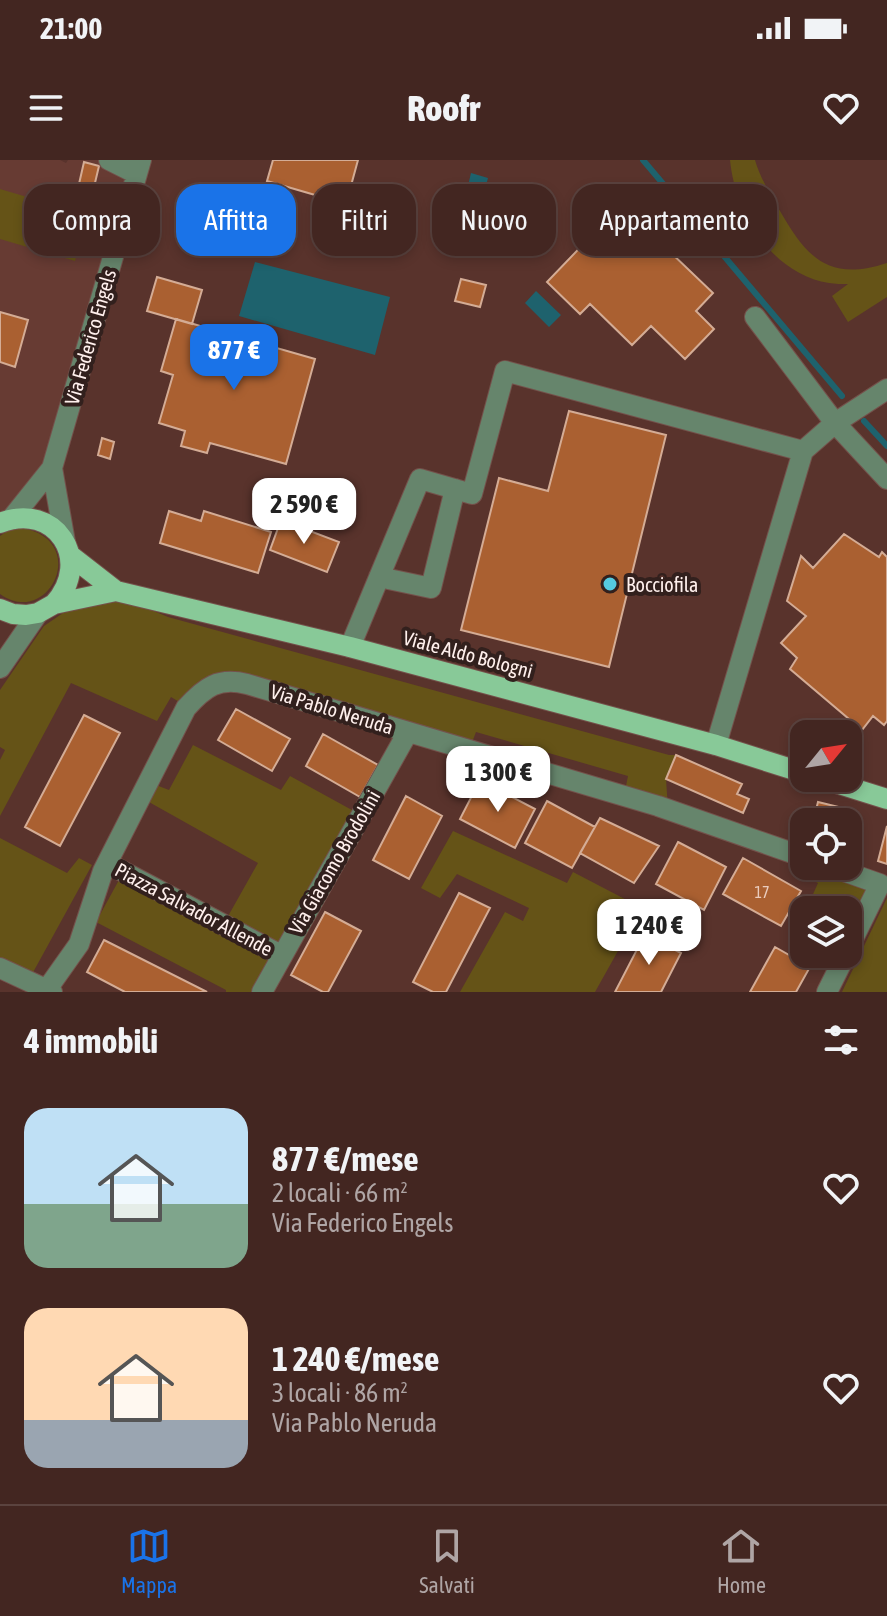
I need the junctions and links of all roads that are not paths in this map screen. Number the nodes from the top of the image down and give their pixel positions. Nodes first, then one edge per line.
1 (109, 160) edge
2 (139, 167) edge
3 (755, 317) dead end
4 (887, 389) edge
5 (835, 423) junction
6 (803, 451) junction
7 (52, 468) junction
8 (887, 479) edge
9 (455, 489) junction
10 (6, 520) edge
11 (68, 549) junction
12 (379, 577) junction
13 (116, 591) junction
14 (46, 608) junction
15 (0, 609) edge
16 (350, 647) junction
17 (0, 668) edge
18 (186, 708) joint
19 (408, 732) junction
20 (716, 745) junction
21 (790, 769) edge
22 (862, 791) edge
23 (887, 799) edge
24 (790, 852) edge
25 (107, 863) junction
26 (862, 878) edge
27 (862, 921) edge
28 (281, 955) junction
29 (0, 968) edge
30 (839, 968) edge
31 (48, 991) edge
32 (262, 992) edge
33 (827, 992) edge

1 - 2 street
2 - 7 street, Via Federico Engels
3 - 5 street
4 - 5 street
5 - 6 street
5 - 8 street
6 - 9 street
6 - 20 street
7 - 10 street, Via Federico Engels
7 - 11 street, Via Federico Engels
9 - 12 street
9 - 12 street
10 - 11 main road, Viale Aldo Bologni
11 - 13 main road, Viale Aldo Bologni
11 - 14 main road
12 - 16 street
13 - 14 main road, Viale Aldo Bologni
13 - 16 main road, Viale Aldo Bologni
14 - 15 main road, Viale Aldo Bologni
14 - 17 street
16 - 20 main road, Viale Aldo Bologni
18 - 19 street, Via Pablo Neruda
18 - 25 street, Piazza Salvador Allende
19 - 24 street, Via Pablo Neruda
19 - 28 street, Via Giacomo Brodolini
20 - 21 main road, Viale Aldo Bologni
22 - 23 main road
25 - 28 street, Piazza Salvador Allende
25 - 31 street, Piazza Salvador Allende
26 - 27 street
28 - 32 street, Via Giacomo Brodolini
29 - 31 street
30 - 33 street

